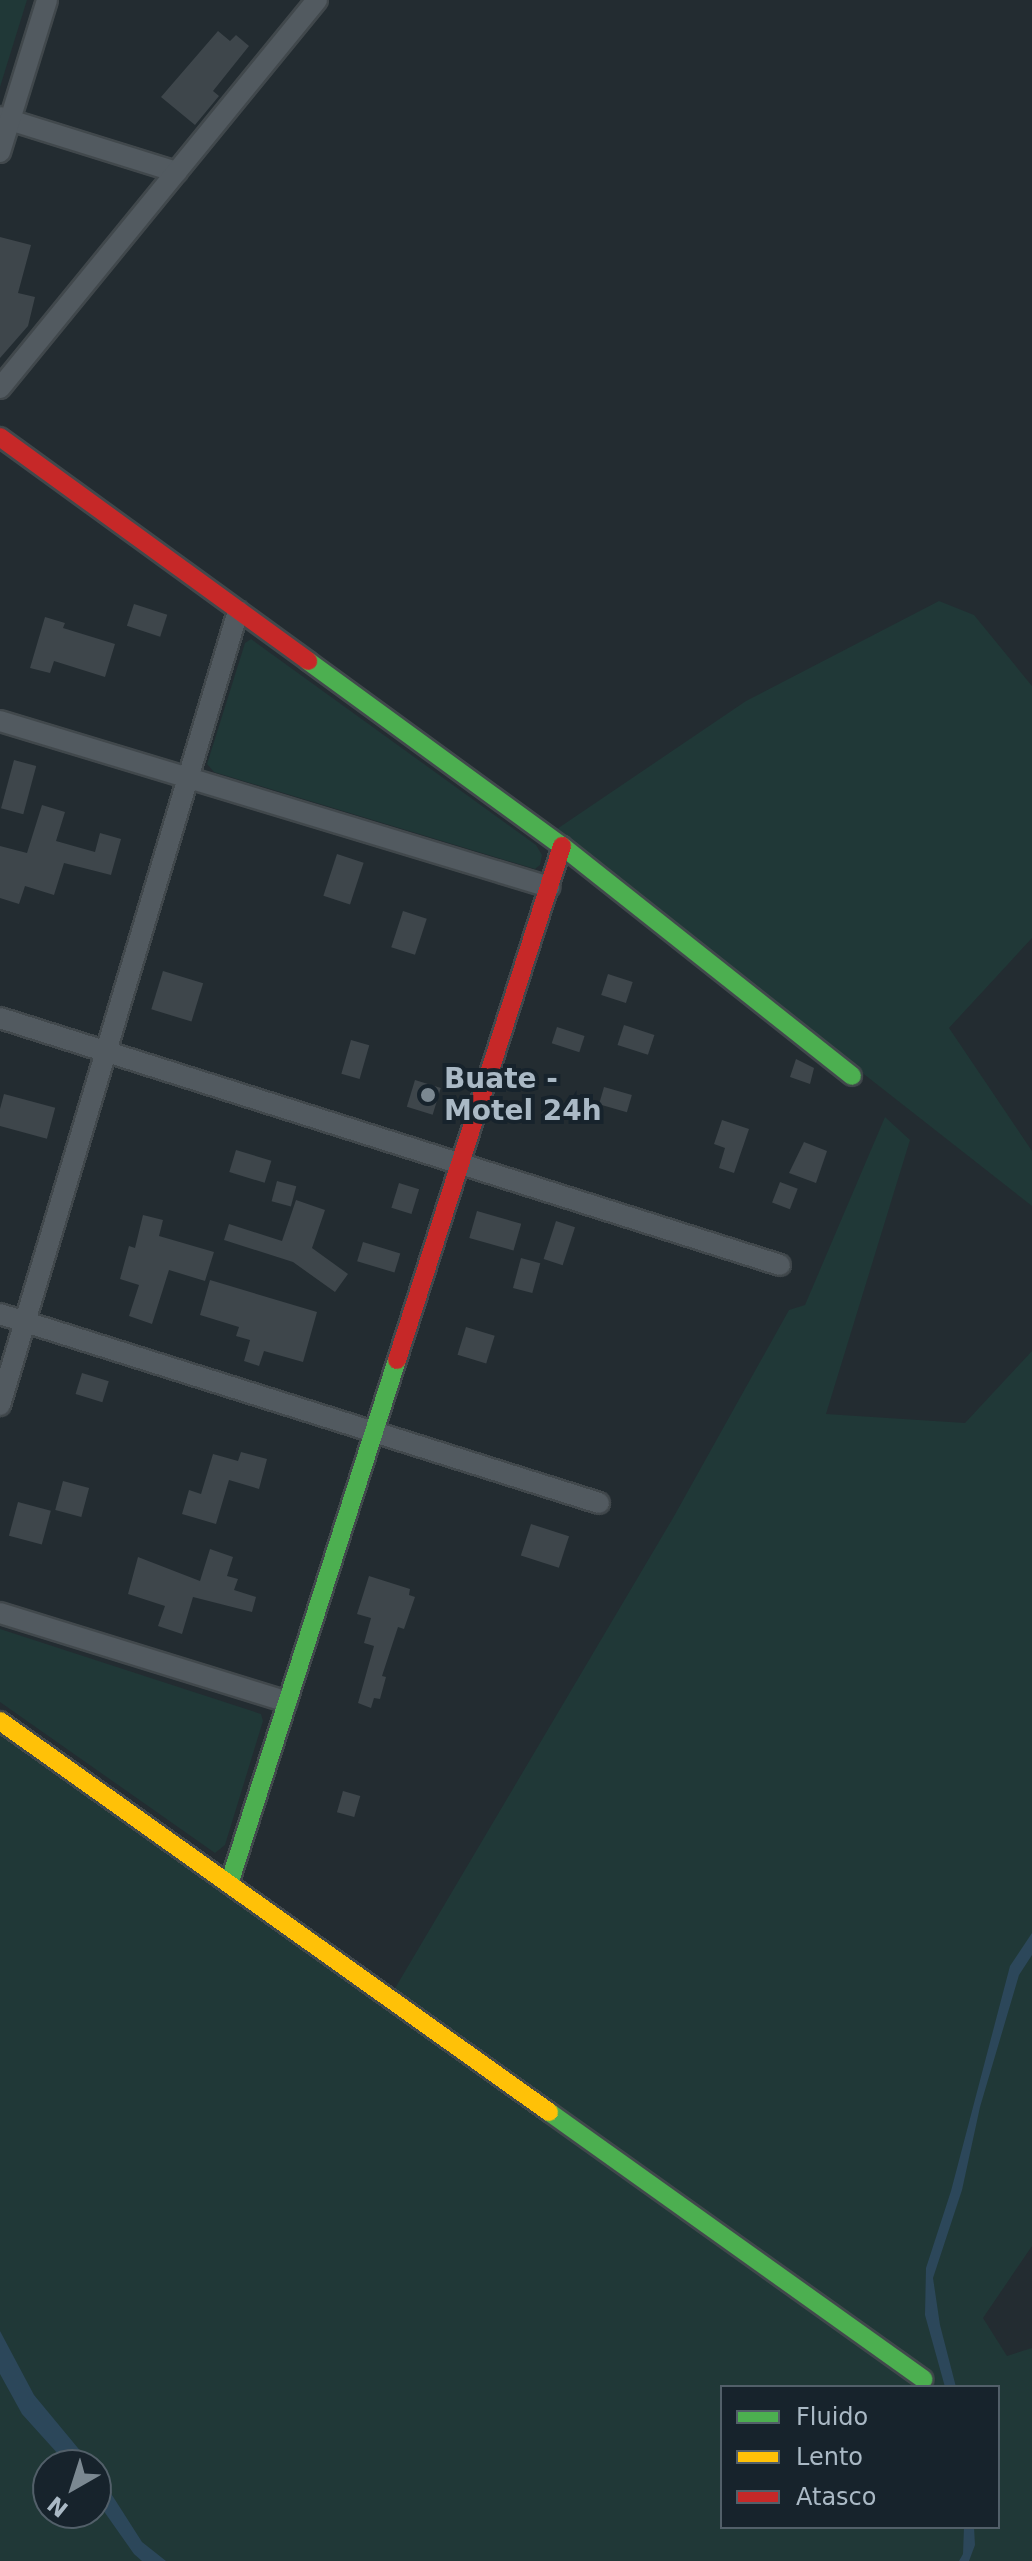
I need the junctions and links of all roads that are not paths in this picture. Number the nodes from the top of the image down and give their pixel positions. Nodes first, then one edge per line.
1 (47, 0) edge
2 (317, 0) edge
3 (5, 118) edge
4 (0, 152) edge
5 (177, 172) junction
6 (0, 388) edge
7 (0, 437) edge
8 (238, 611) junction
9 (0, 721) edge
10 (188, 778) junction
11 (562, 846) junction
12 (549, 887) junction
13 (0, 1018) edge
14 (106, 1052) junction
15 (852, 1076) dead end
16 (460, 1163) junction
17 (780, 1265) dead end
18 (0, 1314) edge
19 (25, 1322) junction
20 (0, 1405) edge
21 (374, 1432) junction
22 (599, 1503) dead end
23 (0, 1613) edge
24 (287, 1702) junction
25 (0, 1721) edge
26 (230, 1881) junction
27 (924, 2379) dead end

1 - 3 street
2 - 5 street
3 - 4 street
3 - 5 street
5 - 6 street
7 - 8 street
8 - 10 street
8 - 11 street
9 - 10 street
10 - 12 street
10 - 14 street
11 - 12 street
11 - 15 street
12 - 16 street
13 - 14 street
14 - 16 street
14 - 19 street
16 - 17 street
16 - 21 street
18 - 19 street
19 - 20 street
19 - 21 street
21 - 22 street
21 - 24 street
23 - 24 street
24 - 26 street
25 - 26 street
26 - 27 street

